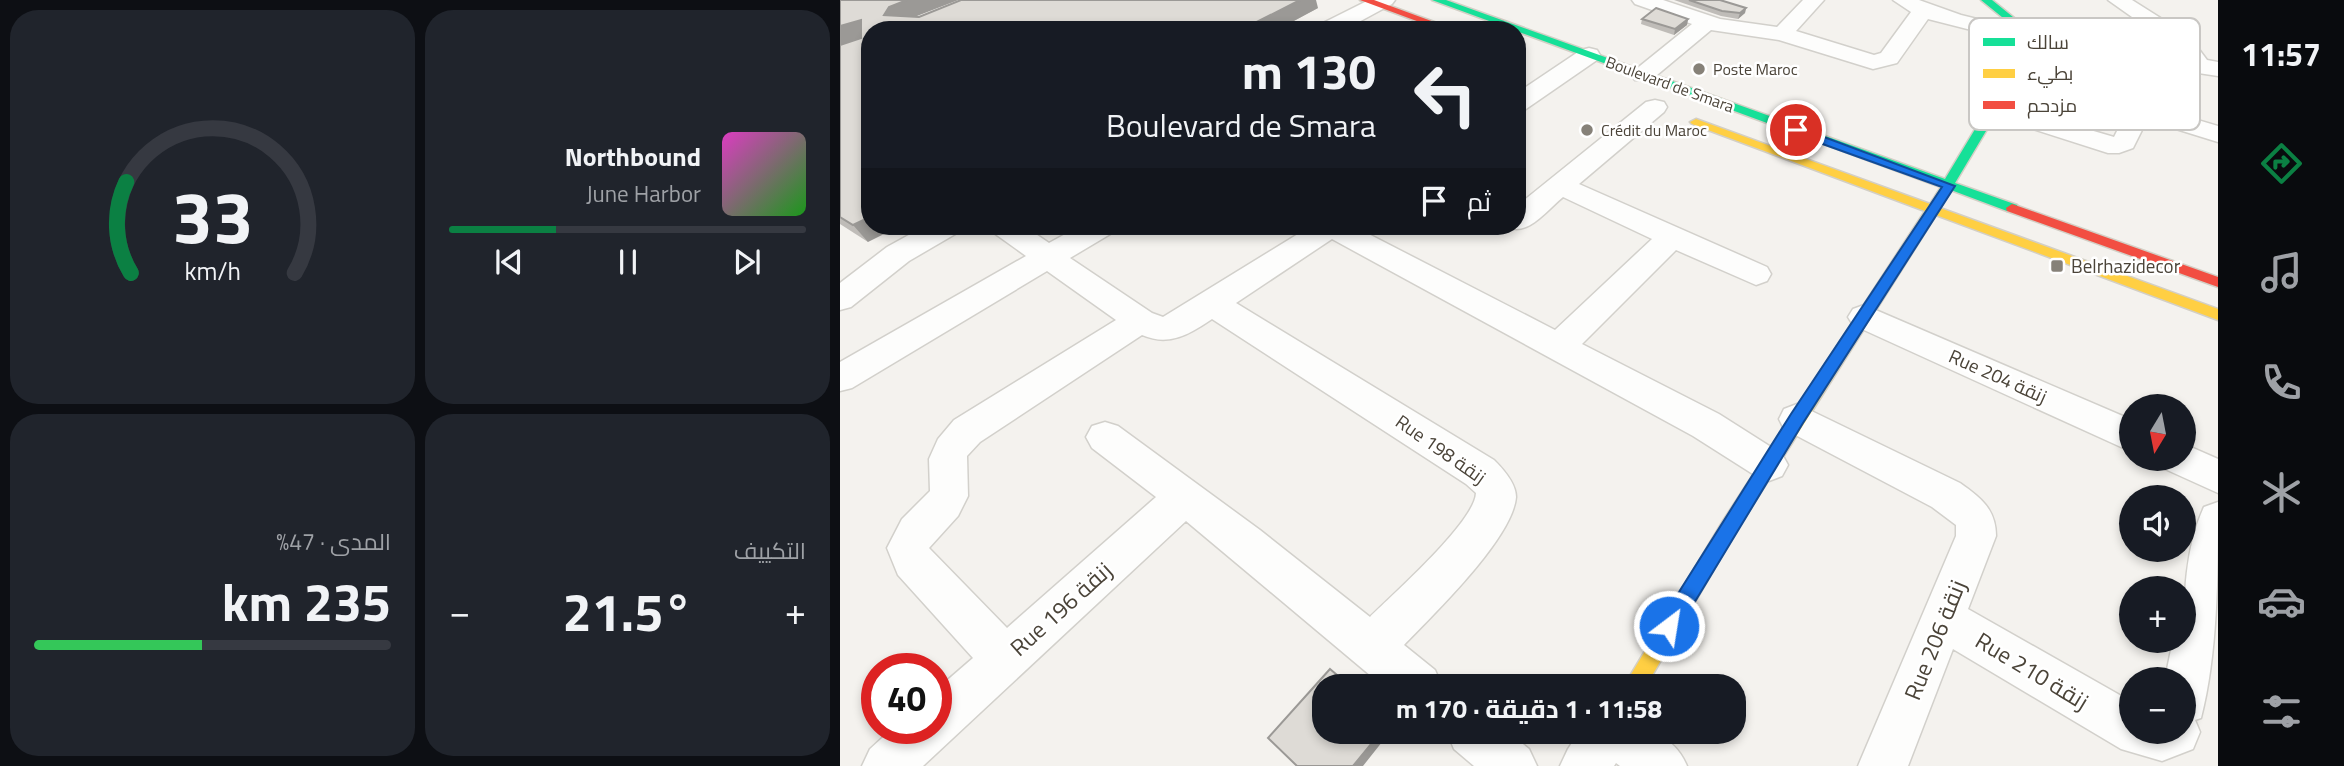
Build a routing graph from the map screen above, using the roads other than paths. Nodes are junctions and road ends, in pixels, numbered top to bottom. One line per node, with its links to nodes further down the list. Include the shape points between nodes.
1 (1437, 0): 12 (street, Boulevard de Smara)
2 (1642, 0): 14 (street)
3 (1811, 0): 16 (street)
4 (1986, 0): 8 (street)
5 (2118, 0): 9 (street)
6 (1376, 1): 10 (street); 11 (street)
7 (1913, 5): 13 (street); 16 (street, via 1889,58 1880,62)
8 (2009, 18)
9 (2146, 18)
10 (1342, 21)
11 (1428, 21)
12 (1495, 21)
13 (1969, 21)
14 (1708, 22): 16 (street); 20 (street)
15 (1526, 32): 17 (street, Boulevard de Smara)
16 (1782, 34)
17 (1589, 55): 19 (street); 20 (street, Boulevard de Smara)
18 (1541, 63): 19 (street, Boulevard de Smara)
19 (1564, 72): 21 (street, Boulevard de Smara); 22 (street)
20 (1643, 75): 30 (street, Boulevard de Smara)
21 (1587, 81)
22 (1526, 98)
23 (1659, 109): 29 (street); 31 (street, Boulevard de Smara)
24 (2200, 129): 28 (street)
25 (1982, 130): 30 (street)
26 (2063, 130): 27 (street, via 2115,146 2124,142)
27 (2130, 130)
28 (2218, 134)
29 (1561, 186): 32 (street); 38 (street)
30 (1949, 186): 31 (street); 41 (street, Boulevard de Smara)
31 (1932, 210): 44 (street, Boulevard de Smara); 45 (street)
32 (1526, 215)
33 (931, 235): 42 (street)
34 (1018, 235): 39 (street)
35 (1086, 235): 39 (street)
36 (1317, 235): 43 (street)
37 (1348, 235): 47 (street)
38 (1674, 235): 40 (street); 47 (street)
39 (1050, 256): 46 (street); 48 (street)
40 (1756, 274)
41 (2218, 282)
42 (841, 296)
43 (1213, 304): 46 (street, via 1172,329); 59 (street, Rue 198 زنقة, via 1450,452 1494,487 1496,501 1480,530)
44 (2218, 315)
45 (1864, 317): 49 (street); 50 (street, Rue 204 زنقة)
46 (1148, 325): 60 (street, via 986,417 958,440 946,462 948,496 912,537 908,548 913,561)
47 (1559, 346): 52 (street, via 1706,425)
48 (840, 377)
49 (1797, 419): 52 (street); 57 (street, Rue 206 زنقة, via 1947,495 1970,513 1976,536)
50 (2119, 431)
51 (1105, 437): 55 (street)
52 (1769, 465): 63 (street)
53 (2196, 467): 54 (street)
54 (2218, 477)
55 (1185, 496): 59 (street); 60 (street, Rue 196 زنقة)
56 (2218, 520): 58 (street)
57 (1944, 619): 65 (street, Rue 210 زنقة); 74 (street, Rue 206 زنقة)
58 (2208, 629): 61 (street)
59 (1373, 645): 62 (street)
60 (1005, 659): 64 (street, Rue 196 زنقة)
61 (2195, 667)
62 (1406, 674)
63 (1641, 674)
64 (952, 707)
65 (2119, 722)
66 (911, 744): 70 (street)
67 (1485, 744): 71 (street)
68 (1600, 744): 72 (street)
69 (1630, 744): 73 (street)
70 (887, 766)
71 (1512, 766)
72 (1585, 766)
73 (1662, 766)
74 (1883, 766)

